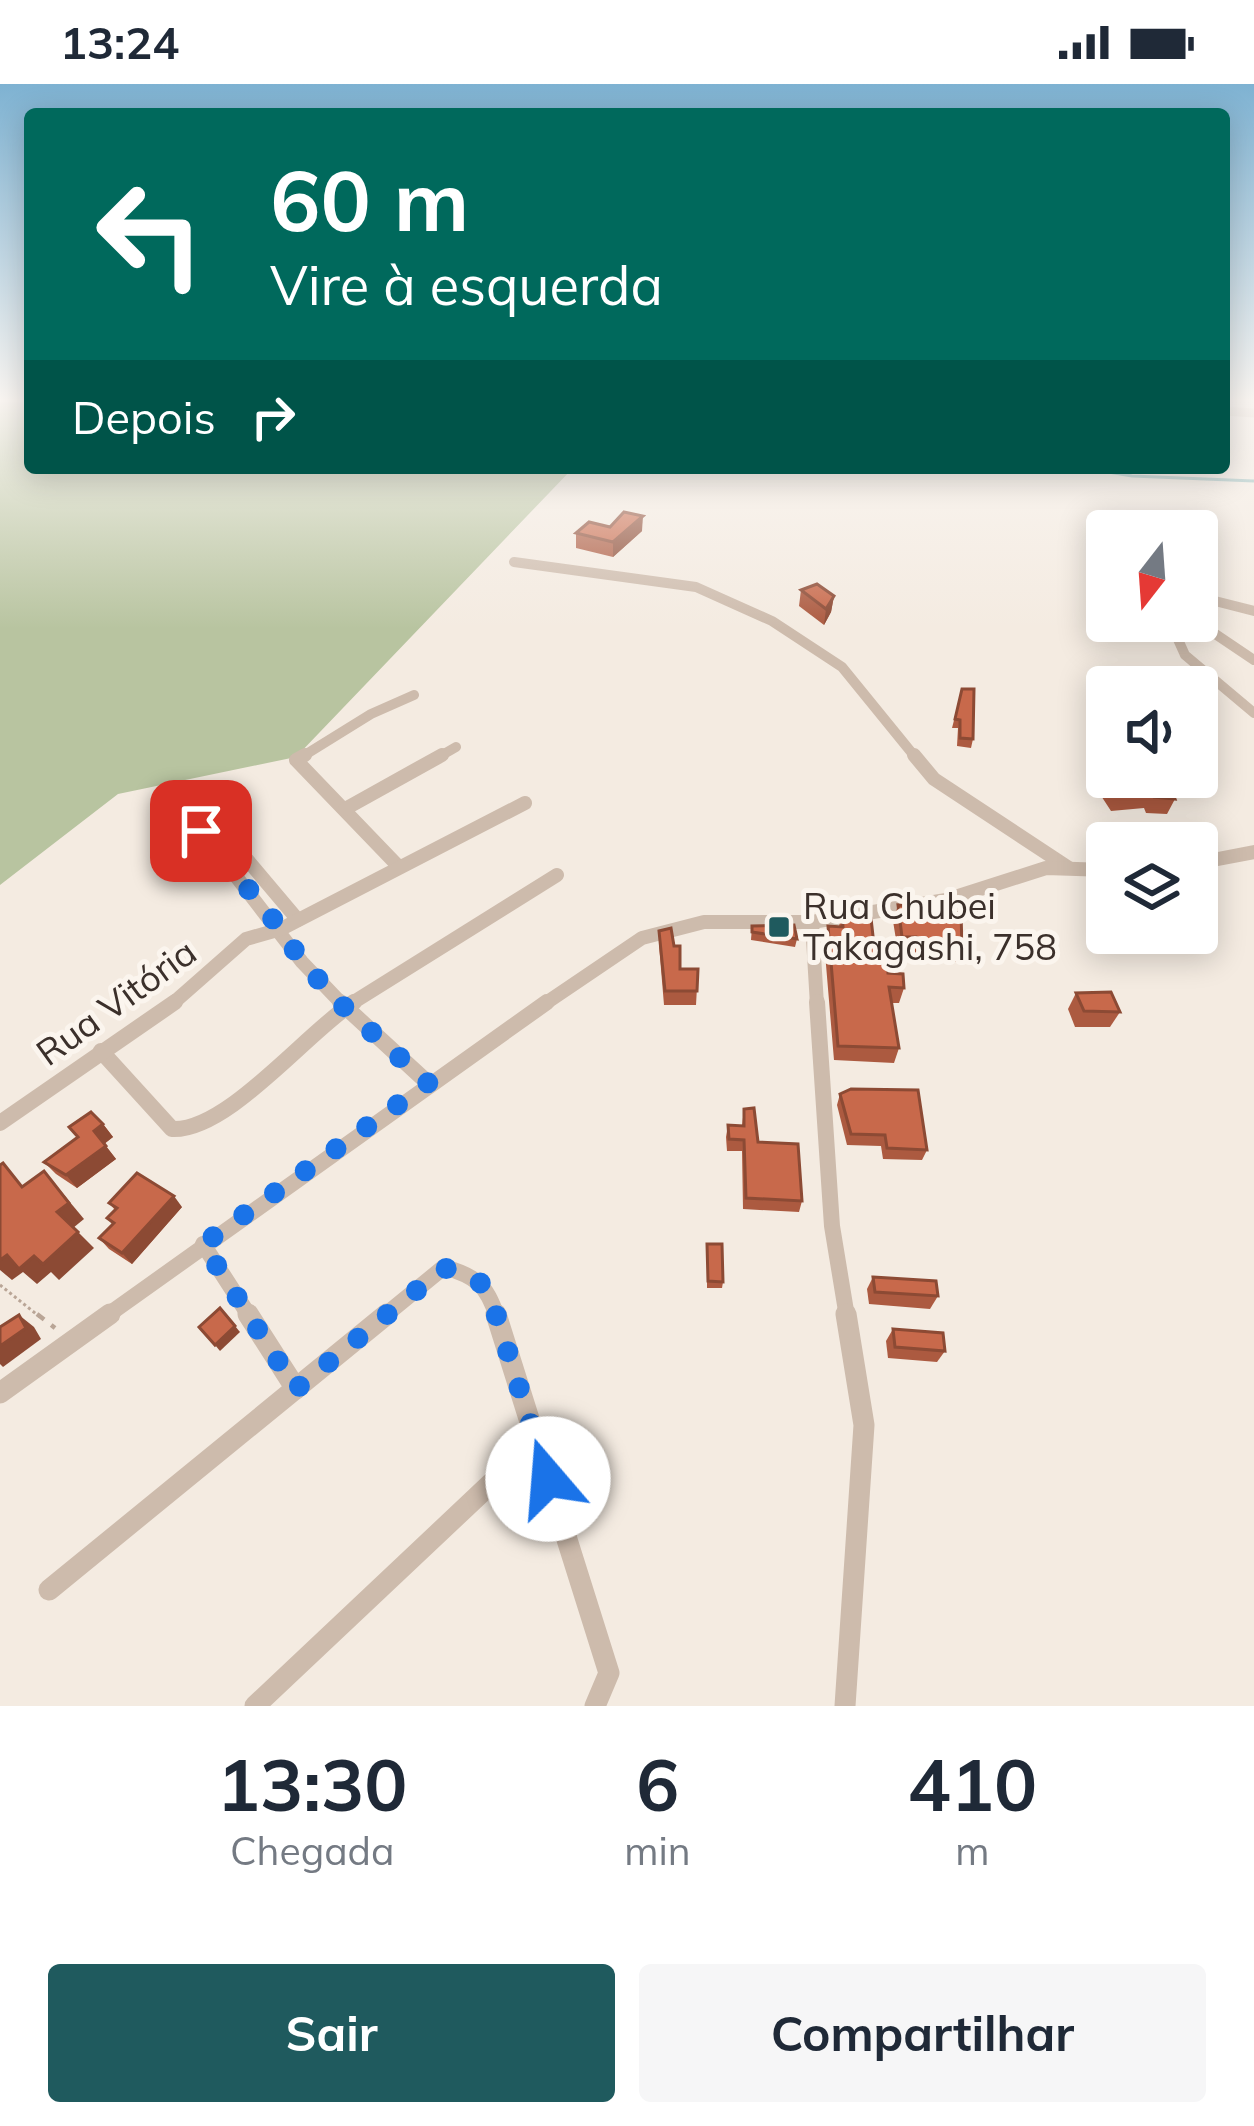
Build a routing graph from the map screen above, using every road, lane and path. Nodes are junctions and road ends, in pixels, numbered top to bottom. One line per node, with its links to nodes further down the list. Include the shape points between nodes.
1 (514, 562): 17 (street, via 696,587 772,621 851,676 934,779)
2 (1218, 603): 3 (street)
3 (1254, 611)
4 (1218, 636): 6 (street)
5 (1179, 642): 8 (street)
6 (1254, 660)
7 (414, 695): 11 (street, via 298,756)
8 (1254, 713)
9 (456, 747): 11 (street)
10 (525, 803): 16 (street, Rua Vitória)
11 (345, 808): 16 (street)
12 (217, 824): 20 (street)
13 (201, 831): 22 (street)
14 (1254, 852): 15 (street)
15 (1218, 859)
16 (399, 867): 20 (street, Rua Vitória)
17 (1069, 868): 18 (street); 21 (street, via 946,900)
18 (1086, 869)
19 (557, 875): 23 (street)
20 (298, 920): 22 (street, Rua Vitória)
21 (812, 922): 25 (street, via 704,922 642,938); 36 (street, via 832,1226 864,1424)
22 (281, 929): 23 (street); 24 (street, Rua Vitória, via 246,939 174,1005)
23 (345, 1008): 24 (street, via 283,1065 184,1133 172,1130); 25 (street)
24 (101, 1052): 26 (street, Rua Vitória)
25 (428, 1083): 27 (street)
26 (0, 1124)
27 (203, 1244): 29 (street); 30 (street)
28 (0, 1285): 29 (path)
29 (71, 1340): 31 (street)
30 (296, 1389): 32 (street, via 444,1268 488,1289); 33 (street)
31 (0, 1393)
32 (536, 1441): 34 (street); 35 (street, via 609,1672)
33 (49, 1590)
34 (255, 1706)
35 (595, 1706)
36 (845, 1706)

